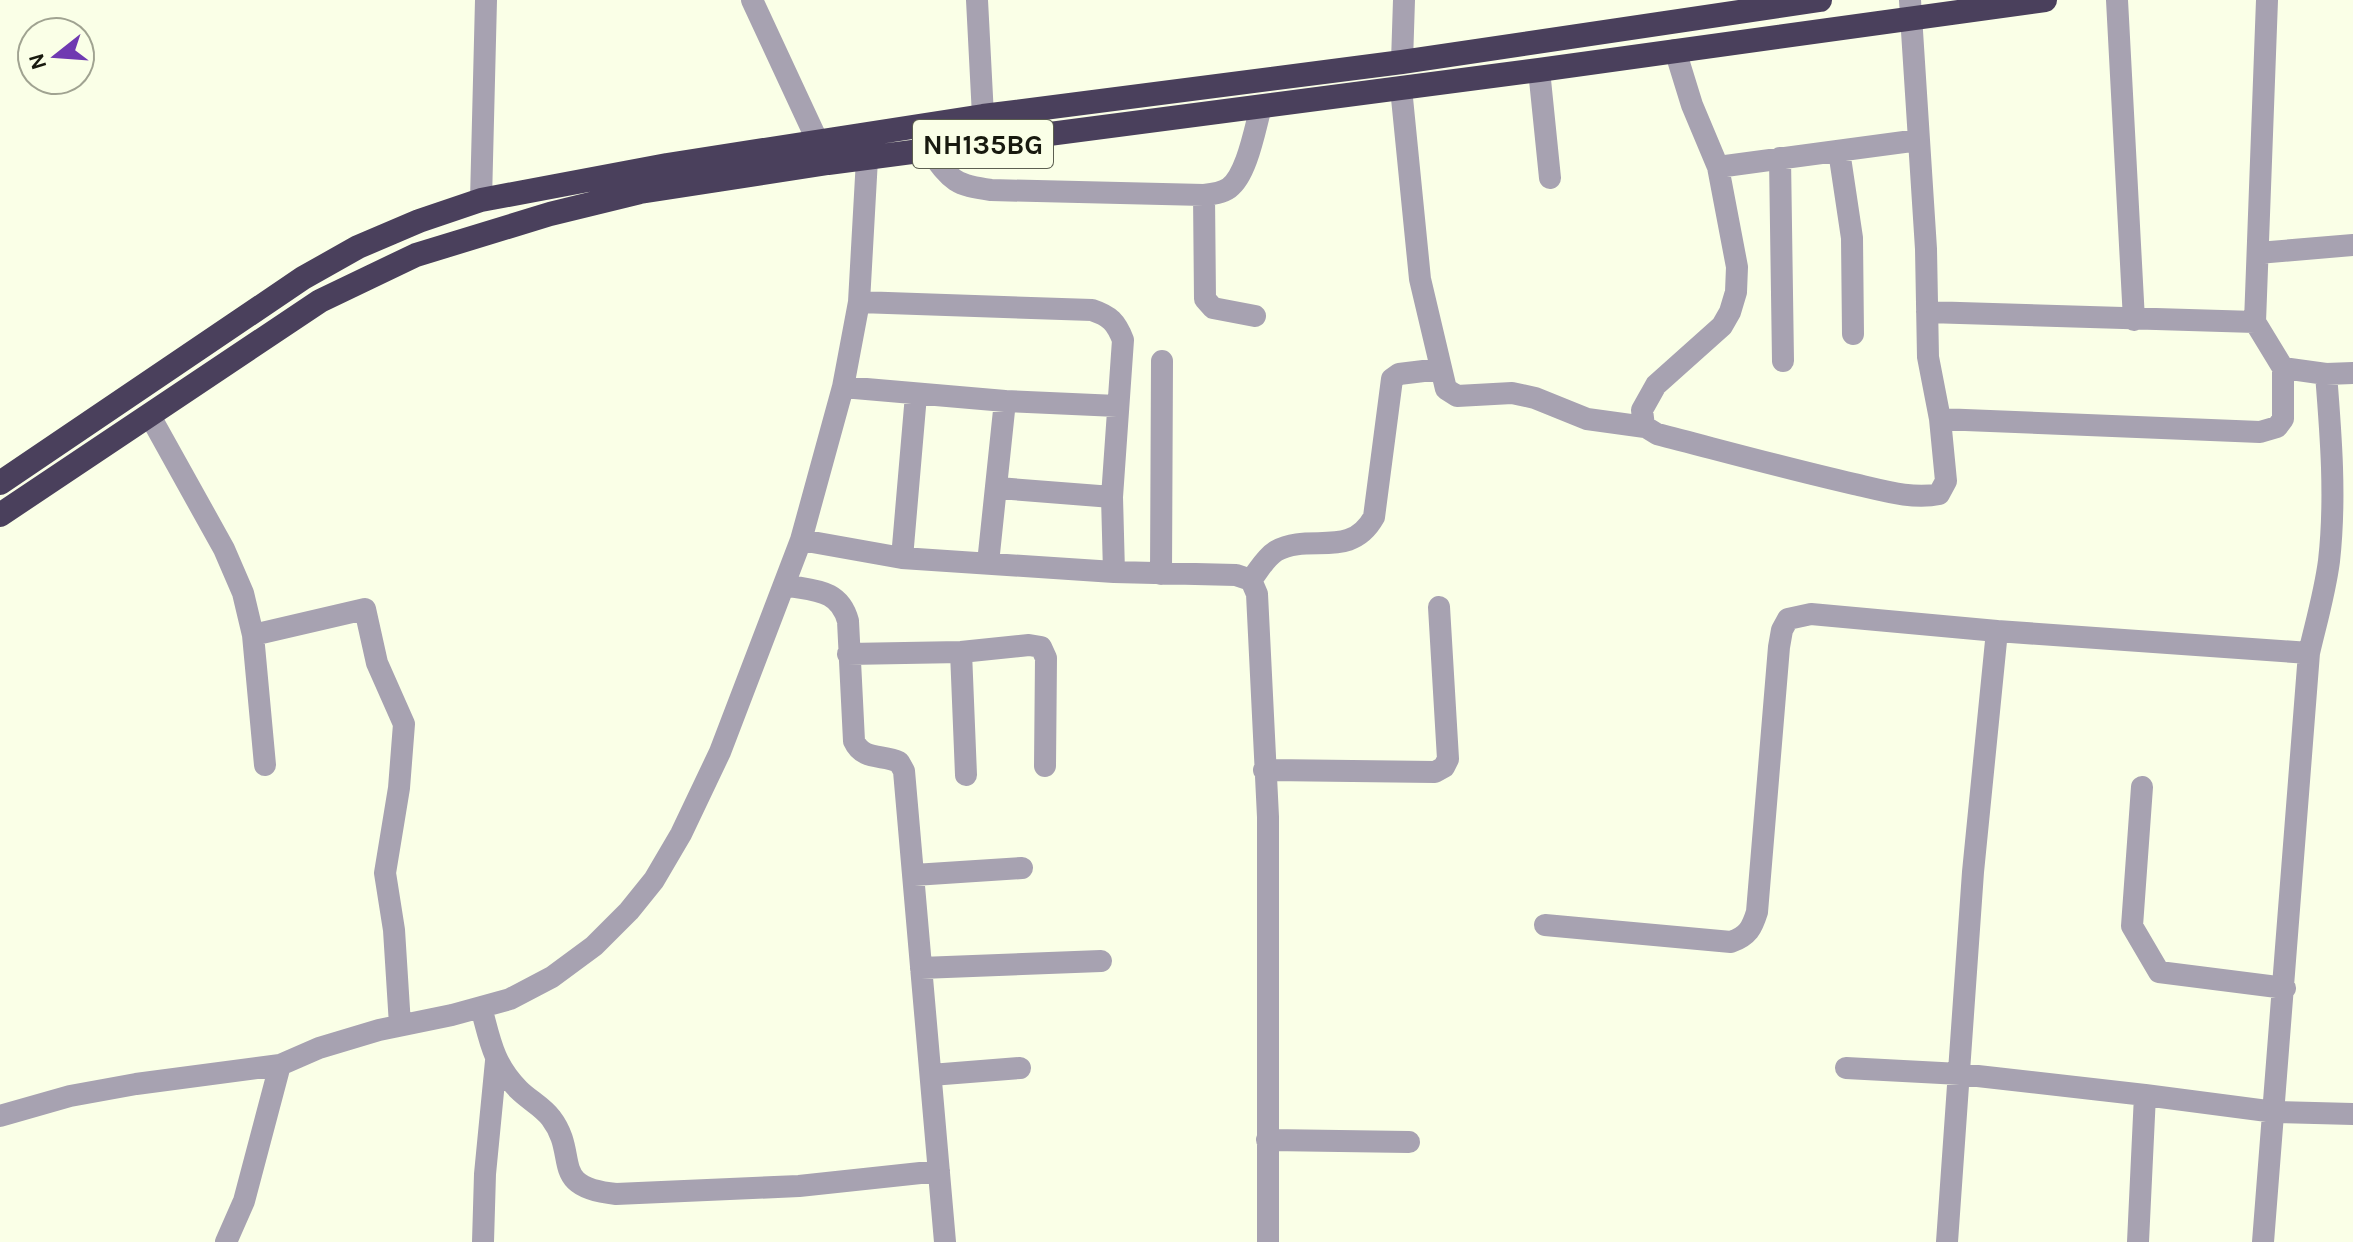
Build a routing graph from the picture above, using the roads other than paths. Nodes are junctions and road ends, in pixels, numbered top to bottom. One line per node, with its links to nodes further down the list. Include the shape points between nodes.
1 (486, 0): 25 (street)
2 (752, 0): 19 (street)
3 (977, 0): 15 (street)
4 (1404, 0): 11 (street)
5 (1820, 0): 11 (highway, NH135BG)
6 (2045, 0): 9 (highway, NH135BG)
7 (2117, 0): 31 (street)
8 (2267, 0): 27 (street)
9 (1910, 9): 10 (highway, NH135BG); 16 (street)
10 (1675, 50): 12 (highway, NH135BG); 22 (street)
11 (1402, 62): 15 (highway, NH135BG)
12 (1539, 70): 13 (highway, NH135BG); 23 (street)
13 (1401, 88): 14 (highway, NH135BG); 37 (street, via 1420,279)
14 (1261, 107): 17 (highway, NH135BG); 24 (street, via 1235,182)
15 (983, 116): 19 (highway, NH135BG)
16 (1919, 140): 18 (street); 29 (street)
17 (930, 151): 21 (highway, NH135BG); 24 (street, via 948,176 964,186)
18 (1839, 151): 20 (street); 33 (street, via 1852,238)
19 (823, 153): 21 (highway, NH135BG); 25 (highway, NH135BG, via 667,165); 44 (highway, NH135BG, via 550,214 416,255 320,301)
20 (1780, 158): 22 (street); 35 (street)
21 (867, 159): 28 (street)
22 (1718, 167): 46 (street, via 1737,267 1736,292 1722,326 1656,385 1642,410)
23 (1550, 178)
24 (1204, 195): 30 (street, via 1205,299 1213,308)
25 (481, 200): 47 (highway, NH135BG, via 358,247 303,278)
26 (2353, 245): 27 (street)
27 (2258, 253): 32 (street)
28 (859, 302): 40 (street); 43 (street, via 1092,310 1108,315 1123,340)
29 (1927, 312): 31 (street); 45 (street, via 1928,357)
30 (1255, 316)
31 (2134, 320): 32 (street)
32 (2255, 322): 36 (street)
33 (1853, 334)
34 (1162, 361): 55 (street)
35 (1783, 361)
36 (2283, 368): 39 (street); 45 (street, via 2283,419 2277,427 2260,432)
37 (1440, 369): 46 (street, via 1446,389 1457,396 1512,393 1587,419); 56 (street, via 1399,374 1389,384 1374,517 1367,529 1342,542 1279,550)
38 (2353, 373): 39 (street)
39 (2326, 374): 62 (street, via 2331,526)
40 (843, 387): 41 (street); 51 (street)
41 (916, 395): 42 (street); 52 (street)
42 (1005, 401): 43 (street); 48 (street)
43 (1117, 406): 49 (street)
44 (150, 416): 50 (highway, NH135BG); 60 (street, via 224,549)
45 (1940, 419): 46 (street, via 1946,481 1939,494 1929,496 1791,470)
46 (1645, 427)
47 (0, 483)
48 (998, 488): 49 (street); 53 (street)
49 (1112, 497): 54 (street)
50 (0, 515)
51 (801, 540): 52 (street); 57 (street)
52 (902, 558): 53 (street)
53 (988, 563): 54 (street)
54 (1114, 572): 55 (street)
55 (1161, 574): 56 (street)
56 (1251, 580): 66 (street, via 1257,594)
57 (784, 585): 63 (street, via 841,604 848,621); 75 (street, via 720,752 654,880 594,946 563,970 510,999)
58 (1439, 607): 66 (street, via 1448,759 1444,767 1435,772)
59 (1997, 631): 62 (street); 71 (street, via 1811,614 1788,619 1779,647 1752,928 1731,942); 81 (street)
60 (253, 635): 64 (street); 76 (street, via 365,609 377,663 404,724 385,873)
61 (961, 652): 63 (street); 65 (street, via 1041,647 1046,658); 67 (street)
62 (2309, 653): 74 (street)
63 (848, 654): 70 (street, via 858,750 891,758 904,771)
64 (265, 765)
65 (1045, 766)
66 (1264, 770): 87 (street)
67 (966, 775)
68 (2142, 787): 74 (street, via 2132,926 2159,972)
69 (1022, 868): 70 (street)
70 (914, 875): 73 (street)
71 (1545, 925)
72 (1101, 961): 73 (street)
73 (921, 968): 82 (street)
74 (2285, 988): 84 (street)
75 (481, 1007): 76 (street); 77 (street)
76 (400, 1025): 78 (street)
77 (496, 1061): 89 (street, via 520,1092 552,1119 577,1183 592,1191 799,1186); 91 (street)
78 (280, 1065): 86 (street, via 70,1096); 90 (street, via 244,1201)
79 (1020, 1068): 82 (street)
80 (1846, 1068): 81 (street)
81 (1960, 1074): 83 (street); 94 (street)
82 (931, 1075): 89 (street)
83 (2145, 1095): 84 (street); 95 (street)
84 (2275, 1112): 85 (street); 96 (street)
85 (2353, 1114)
86 (0, 1116)
87 (1267, 1140): 88 (street); 93 (street)
88 (1409, 1142)
89 (939, 1171): 92 (street)
90 (226, 1242)
91 (483, 1242)
92 (945, 1242)
93 (1268, 1242)
94 (1947, 1242)
95 (2138, 1242)
96 (2263, 1242)

